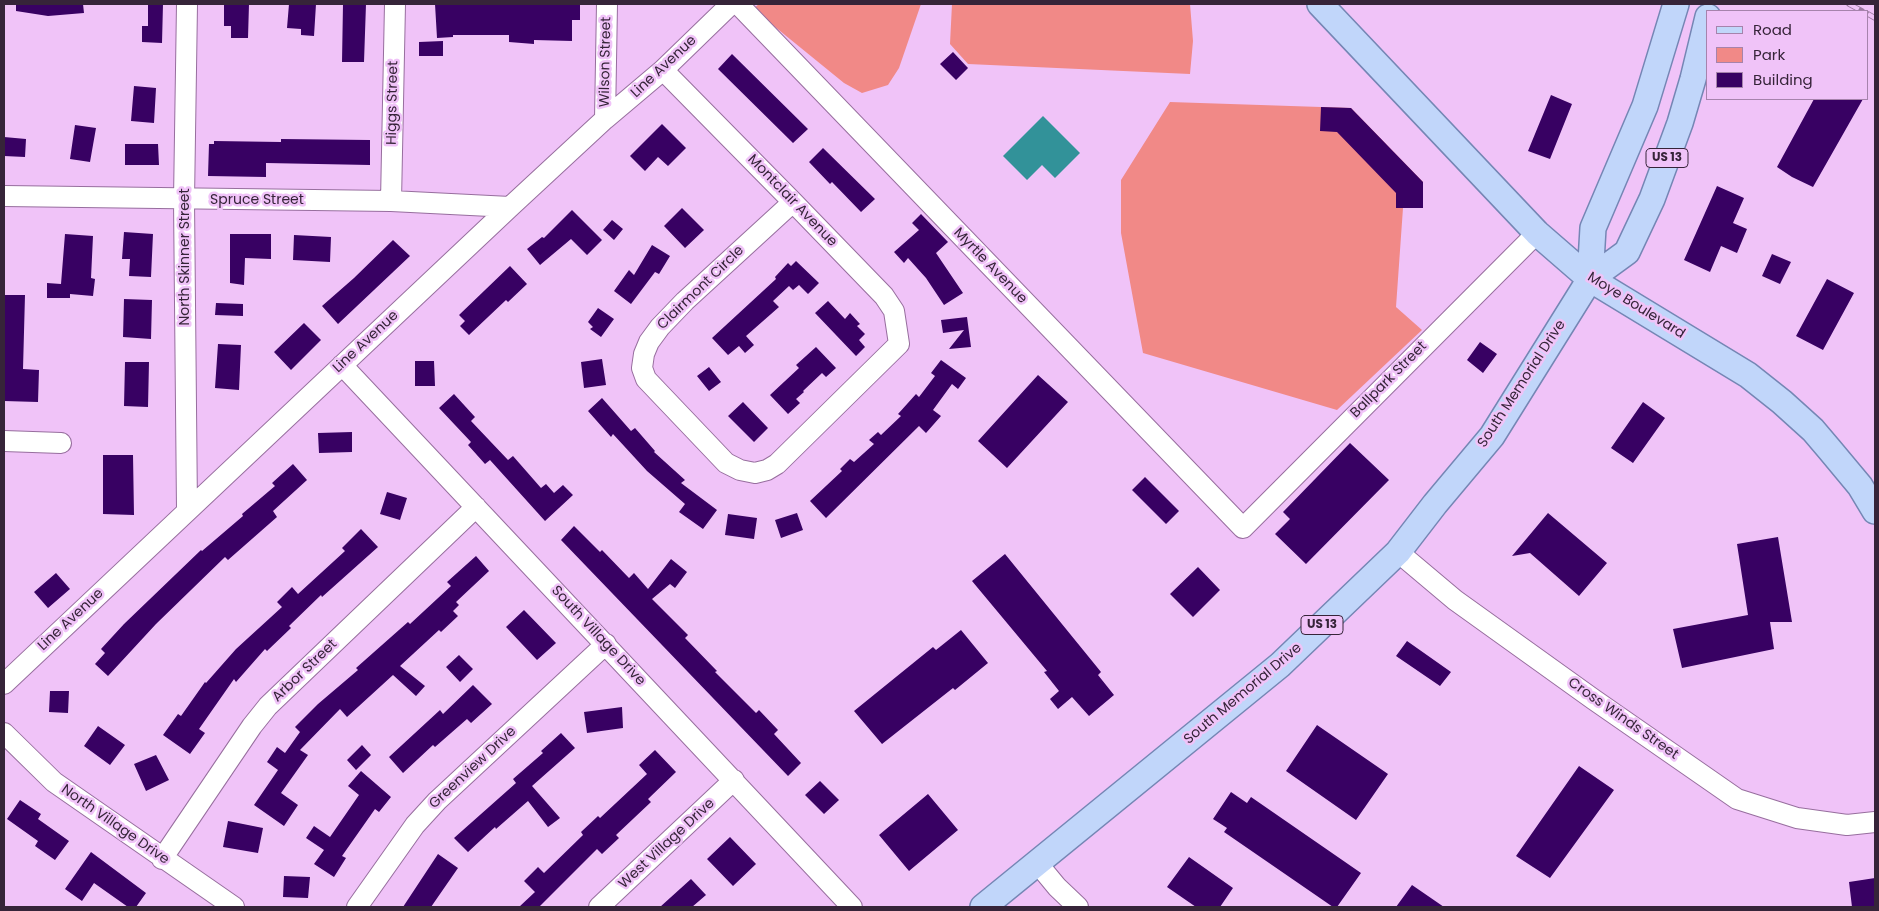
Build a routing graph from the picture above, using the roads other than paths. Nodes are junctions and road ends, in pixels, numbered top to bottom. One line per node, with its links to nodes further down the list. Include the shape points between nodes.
1 (187, 4): 12 (street, North Skinner Street)
2 (395, 4): 13 (street, Higgs Street)
3 (607, 4): 10 (street, Wilson Street)
4 (731, 4): 9 (street, Line Avenue)
5 (738, 4): 25 (street, Myrtle Avenue)
6 (1320, 4): 16 (main road, Moye Boulevard)
7 (1676, 4): 17 (main road, South Memorial Drive / US 13, via 1645,106 1593,228)
8 (1706, 24): 17 (main road, South Memorial Drive / US 13, via 1680,123 1628,252)
9 (663, 70): 10 (street, Line Avenue); 14 (street, Montclair Avenue)
10 (605, 119): 15 (street, Line Avenue)
11 (4, 196): 12 (street, Spruce Street)
12 (184, 200): 13 (street, Spruce Street); 23 (street, North Skinner Street)
13 (391, 201): 15 (street, Spruce Street)
14 (793, 202): 18 (street, Montclair Avenue, via 884,296 894,311); 18 (street, Clairmont Circle, via 660,327 648,342 644,354 642,368 646,379 726,463 755,473 777,464)
15 (510, 207): 19 (street, Line Avenue)
16 (1537, 233): 17 (main road, Moye Boulevard); 25 (street, Ballpark Street)
17 (1590, 279): 24 (main road, Moye Boulevard, via 1748,375 1782,402 1813,430 1860,486); 26 (main road, South Memorial Drive / US 13, via 1492,436)
18 (899, 344)
19 (342, 365): 22 (street, South Village Drive); 23 (street, Line Avenue)
20 (4, 441): 21 (street)
21 (61, 444)
22 (476, 507): 27 (street, South Village Drive); 32 (street, Arbor Street, via 268,706)
23 (187, 510): 28 (street, Line Avenue)
24 (1875, 511)
25 (1243, 528)
26 (1398, 552): 31 (street, Cross Winds Street, via 1454,600 1737,799 1797,818 1846,825); 33 (main road, South Memorial Drive / US 13, via 1280,665)
27 (606, 644): 30 (street, South Village Drive); 35 (street, Greenview Drive, via 437,801 415,825)
28 (4, 684)
29 (4, 733): 32 (street, North Village Drive, via 54,782)
30 (734, 780): 36 (street, West Village Drive); 37 (street, South Village Drive)
31 (1875, 822)
32 (162, 859): 34 (street, North Village Drive)
33 (1038, 864): 38 (main road, South Memorial Drive / US 13); 39 (street)
34 (234, 907)
35 (358, 907)
36 (599, 907)
37 (852, 907)
38 (983, 907)
39 (1078, 907)

